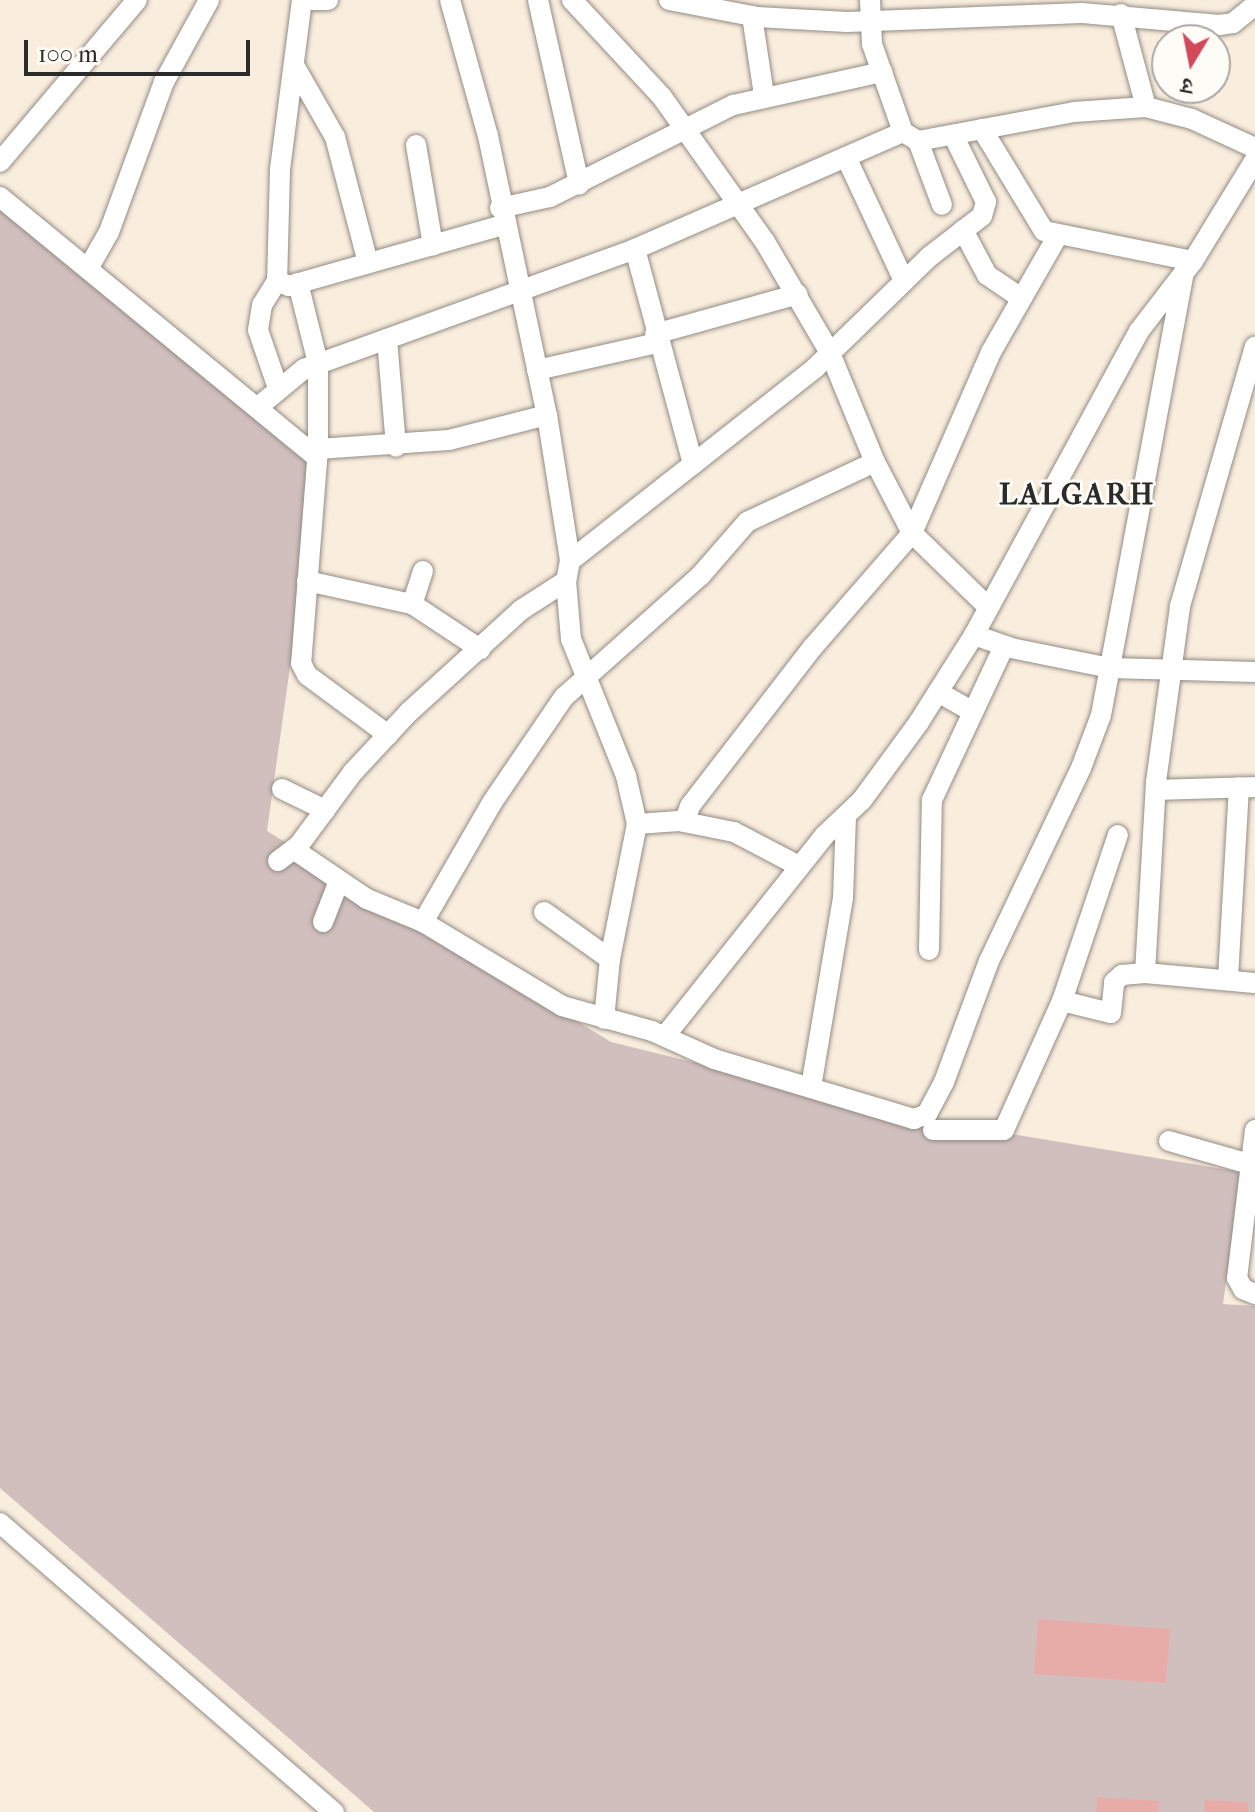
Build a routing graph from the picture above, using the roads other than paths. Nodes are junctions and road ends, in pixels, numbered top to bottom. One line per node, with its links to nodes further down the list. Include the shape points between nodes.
1 (137, 0): 28 (street)
2 (209, 0): 39 (street, via 164,82 109,232)
3 (302, 0): 16 (street)
4 (311, 0): 5 (street)
5 (328, 0)
6 (450, 0): 33 (street, via 488,136)
7 (538, 0): 29 (street)
8 (572, 0): 21 (street)
9 (669, 0): 11 (street)
10 (870, 0): 15 (street)
11 (710, 4): 14 (street)
12 (1255, 5): 13 (street, via 1233,23 1219,25)
13 (1121, 14): 15 (street); 19 (street)
14 (752, 16): 15 (street); 18 (street)
15 (869, 21): 17 (street)
16 (295, 67): 38 (street, via 335,137); 41 (street, via 280,170)
17 (882, 72): 18 (street); 23 (street)
18 (764, 95): 21 (street)
19 (1146, 107): 20 (street, via 1074,112); 25 (street, via 1192,119)
20 (982, 129): 22 (street); 35 (street, via 1038,225)
21 (685, 130): 29 (street); 31 (street)
22 (953, 135): 23 (street); 34 (street, via 986,202 982,216)
23 (910, 137): 26 (street); 32 (street)
24 (416, 145): 36 (street)
25 (1255, 148)
26 (846, 157): 31 (street); 42 (street)
27 (1255, 160): 40 (street)
28 (0, 162)
29 (579, 184): 33 (street)
30 (0, 197): 39 (street)
31 (736, 203): 37 (street); 45 (street)
32 (942, 205)
33 (502, 216): 36 (street); 44 (street)
34 (963, 230): 42 (street); 46 (street, via 987,275)
35 (1058, 235): 40 (street); 46 (street)
36 (433, 246): 38 (street)
37 (635, 249): 44 (street); 47 (street)
38 (368, 263): 43 (street)
39 (89, 267): 54 (street)
40 (1188, 268): 65 (street, via 1139,331); 70 (street, via 1148,443)
41 (277, 281): 43 (street); 53 (street, via 262,305 258,330)
42 (904, 281): 50 (street)
43 (298, 283): 51 (street)
44 (518, 294): 48 (street); 52 (street)
45 (798, 294): 47 (street); 50 (street)
46 (1020, 297): 60 (street)
47 (656, 338): 52 (street); 59 (street)
48 (387, 339): 51 (street); 56 (street)
49 (1255, 347): 69 (street, via 1180,606)
50 (830, 353): 58 (street); 59 (street)
51 (318, 363): 53 (street); 57 (street)
52 (537, 370): 55 (street)
53 (278, 388): 54 (street)
54 (258, 407): 57 (street)
55 (547, 415): 56 (street, via 449,440); 62 (street)
56 (396, 447): 57 (street)
57 (317, 453): 63 (street)
58 (875, 462): 60 (street); 72 (street, via 747,522 701,575)
59 (693, 464): 62 (street)
60 (912, 533): 65 (street); 81 (street, via 813,647 690,806)
61 (423, 571): 64 (street)
62 (568, 571): 68 (street); 72 (street, via 571,639)
63 (307, 581): 64 (street); 75 (street, via 303,670)
64 (412, 604): 68 (street)
65 (988, 607): 66 (street)
66 (974, 635): 67 (street); 73 (street)
67 (1004, 646): 70 (street); 74 (street)
68 (480, 649): 75 (street)
69 (1175, 667): 70 (street); 71 (street); 78 (street)
70 (1110, 668): 99 (street, via 1081,768 1015,902 927,1114 903,1119)
71 (1255, 672)
72 (584, 680): 82 (street, via 626,776); 90 (street, via 564,697 493,801)
73 (938, 692): 74 (street); 80 (street)
74 (973, 712): 91 (street, via 932,800)
75 (388, 735): 79 (street)
76 (1247, 787): 78 (street); 94 (street)
77 (282, 789): 79 (street)
78 (1156, 790): 93 (street)
79 (325, 810): 84 (street)
80 (846, 818): 86 (street); 99 (street, via 843,898)
81 (684, 822): 82 (street); 86 (street, via 734,832)
82 (637, 824): 92 (street)
83 (1118, 835): 96 (street)
84 (299, 845): 85 (street); 87 (street, via 299,853)
85 (278, 861)
86 (799, 866): 98 (street)
87 (339, 881): 89 (street); 90 (street, via 378,906)
88 (544, 912): 92 (street)
89 (323, 922)
90 (423, 922): 97 (street, via 562,1006)
91 (929, 950)
92 (610, 959): 97 (street)
93 (1145, 973): 94 (street); 96 (street, via 1122,975 1114,982 1111,1013)
94 (1228, 978): 95 (street)
95 (1255, 983)
96 (1062, 1001): 100 (street, via 1004,1130)
97 (604, 1019): 98 (street)
98 (665, 1036): 99 (street, via 714,1059)
99 (811, 1087)
100 (933, 1130)
101 (1255, 1130): 103 (street)
102 (1169, 1141): 103 (street)
103 (1250, 1164): 104 (street, via 1237,1278 1243,1289)
104 (1255, 1294)
105 (0, 1523): 106 (street)
106 (334, 1812)

